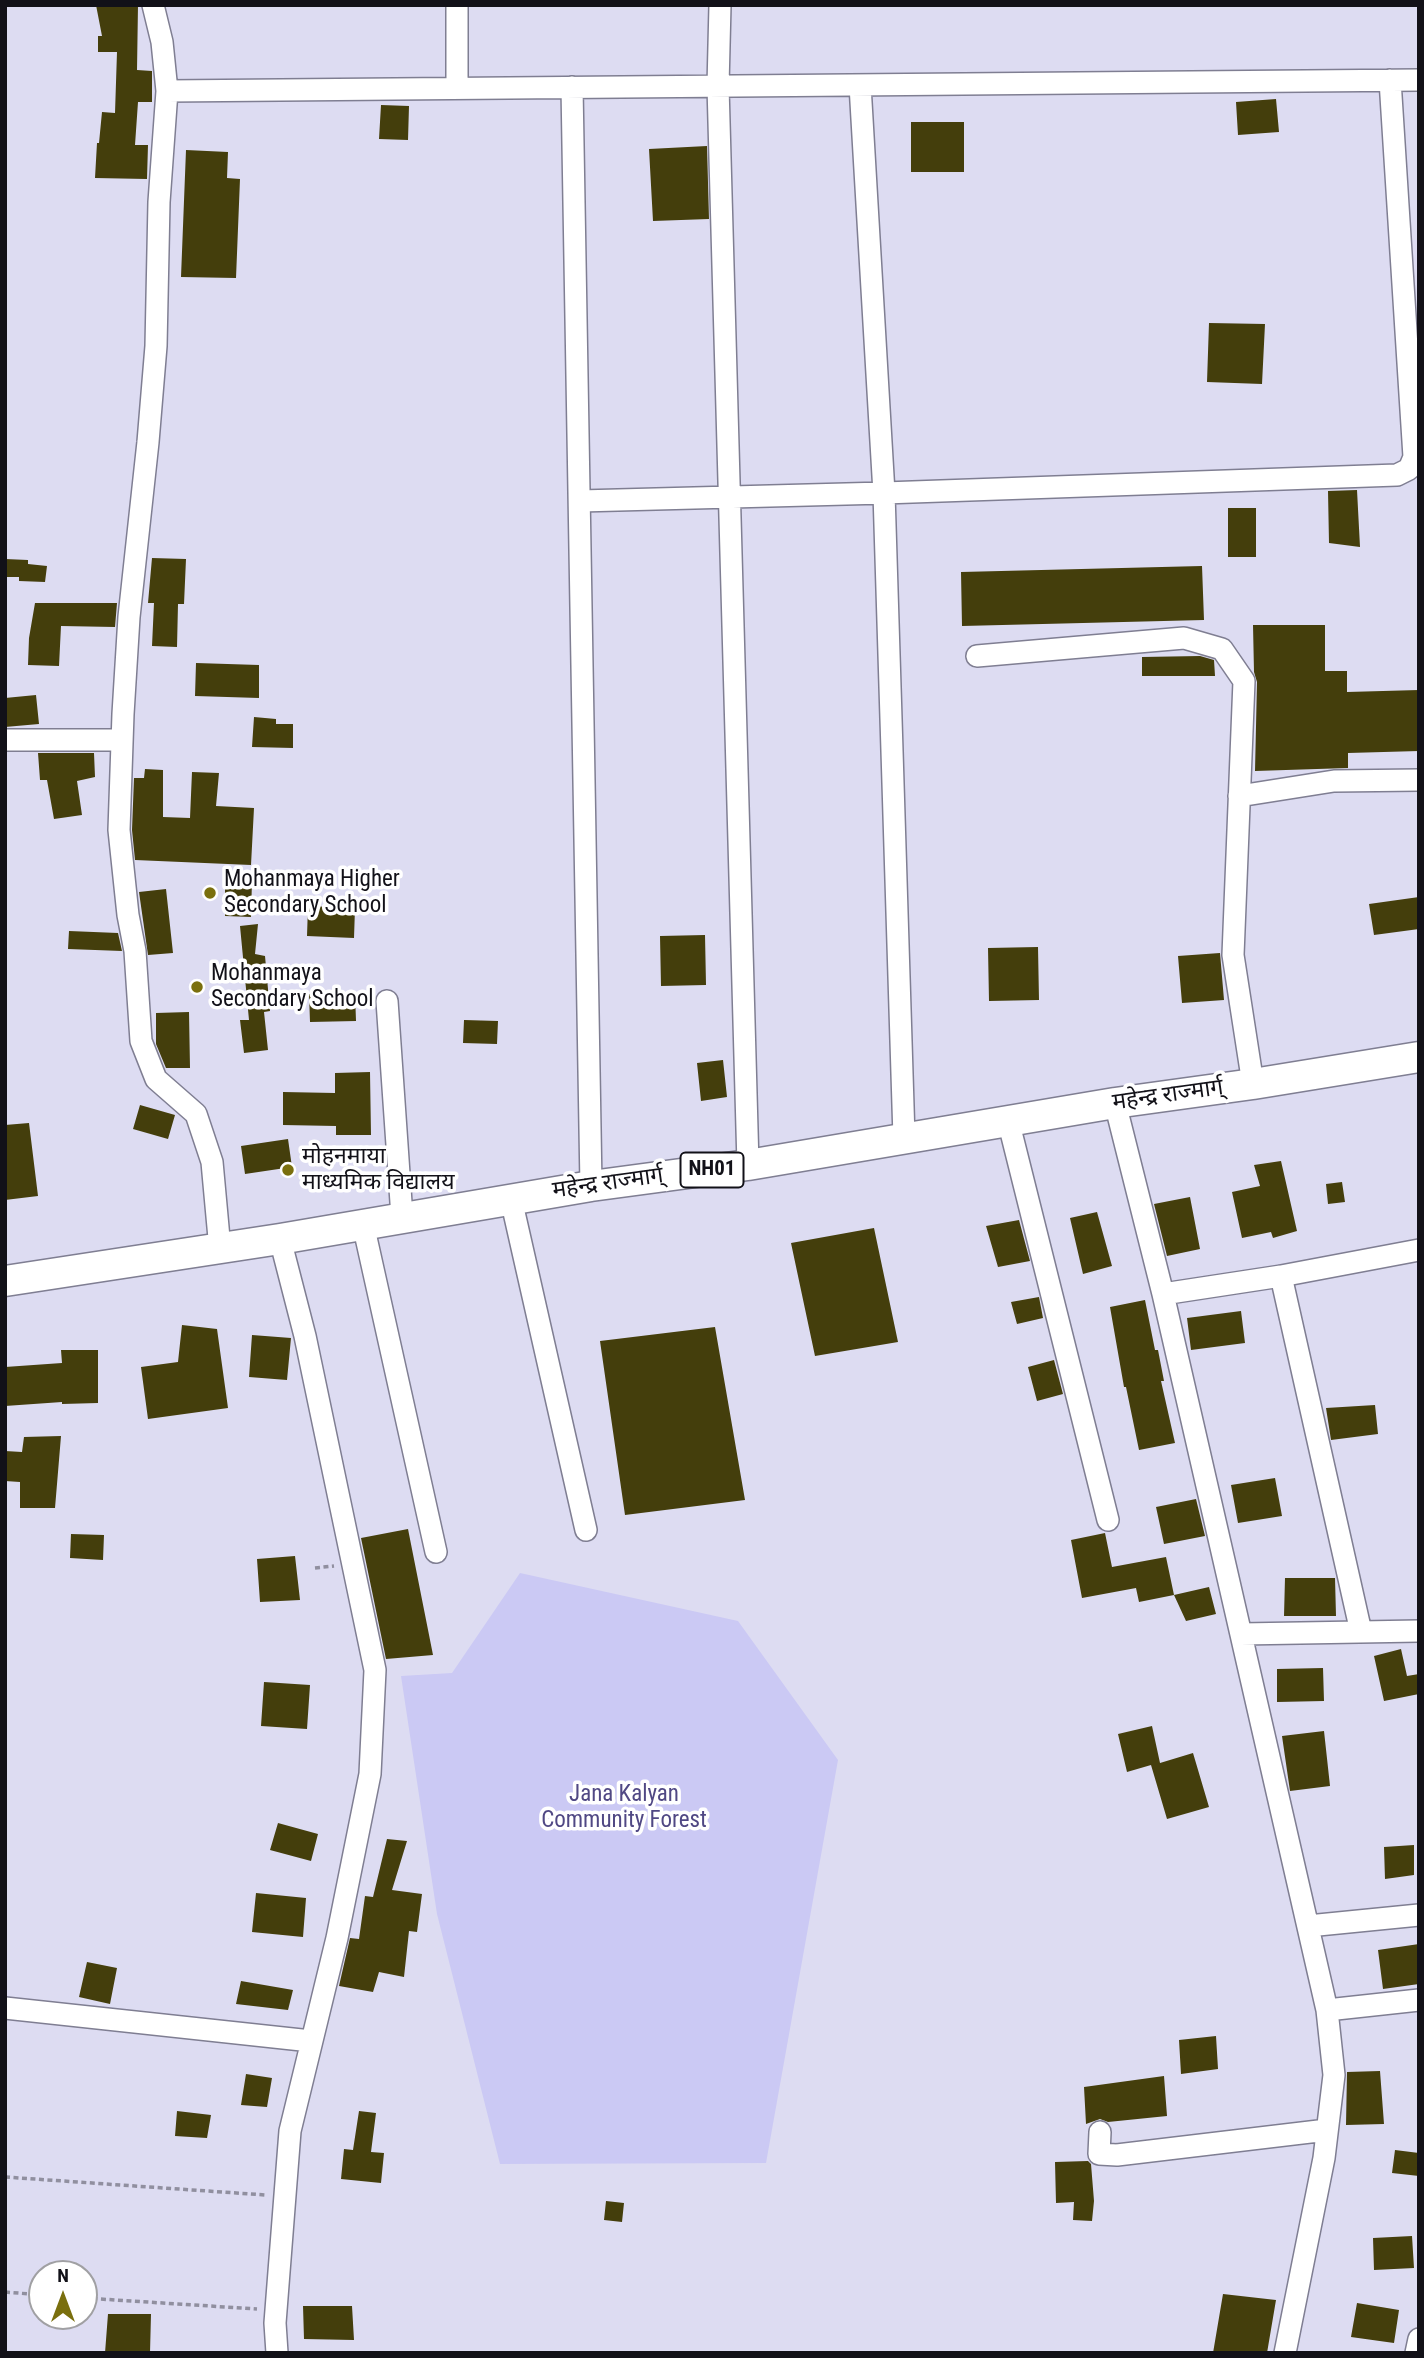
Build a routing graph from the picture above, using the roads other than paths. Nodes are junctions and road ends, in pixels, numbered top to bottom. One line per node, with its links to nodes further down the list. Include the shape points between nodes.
1 (153, 5): 10 (street)
2 (457, 5): 9 (street)
3 (720, 5): 7 (street)
4 (1419, 79): 5 (street)
5 (1390, 80): 6 (street); 11 (street, via 1414,457 1409,469 1397,475)
6 (860, 85): 7 (street); 11 (street)
7 (718, 86): 8 (street); 12 (street)
8 (572, 87): 9 (street); 13 (street)
9 (457, 88): 10 (street)
10 (167, 91): 16 (street, via 156,346 129,617)
11 (884, 493): 12 (street); 24 (street)
12 (730, 497): 13 (street); 25 (street)
13 (580, 501): 26 (street)
14 (978, 656): 18 (street, via 1184,638 1222,649 1244,681)
15 (5, 740): 16 (street)
16 (122, 740): 31 (street, via 119,830 141,1041 156,1079 196,1114 212,1162)
17 (1419, 780): 18 (street, via 1334,781)
18 (1239, 796): 21 (street, via 1233,955)
19 (387, 1001): 28 (street)
20 (1419, 1057): 21 (highway, महेन्द्र राज्मार्ग् / NH01)
21 (1253, 1084): 22 (highway, महेन्द्र राज्मार्ग् / NH01)
22 (1115, 1103): 23 (highway, महेन्द्र राज्मार्ग् / NH01); 35 (street)
23 (1008, 1120): 24 (highway, महेन्द्र राज्मार्ग् / NH01); 36 (street)
24 (904, 1138): 25 (highway, महेन्द्र राज्मार्ग् / NH01)
25 (748, 1165): 26 (highway, महेन्द्र राज्मार्ग् / NH01)
26 (591, 1186): 27 (highway, महेन्द्र राज्मार्ग् / NH01)
27 (510, 1199): 28 (highway, महेन्द्र राज्मार्ग् / NH01); 37 (street)
28 (402, 1217): 29 (highway, महेन्द्र राज्मार्ग् / NH01)
29 (363, 1224): 30 (highway, महेन्द्र राज्मार्ग् / NH01); 38 (street)
30 (281, 1239): 31 (highway, महेन्द्र राज्मार्ग् / NH01); 47 (street, via 375,1670 370,1774)
31 (220, 1249): 34 (highway, महेन्द्र राज्मार्ग् / NH01)
32 (1419, 1250): 33 (street)
33 (1281, 1276): 35 (street); 40 (street)
34 (5, 1281)
35 (1163, 1294): 41 (street)
36 (1108, 1520)
37 (586, 1530)
38 (436, 1552)
39 (1419, 1631): 40 (street)
40 (1361, 1632): 41 (street)
41 (1241, 1634): 43 (street)
42 (1419, 1915): 43 (street)
43 (1308, 1926): 46 (street)
44 (1419, 2000): 46 (street)
45 (5, 2008): 47 (street)
46 (1327, 2010): 48 (street, via 1334,2075)
47 (311, 2041): 51 (street, via 289,2131 275,2310)
48 (1327, 2130): 49 (street, via 1117,2155 1099,2154); 52 (street)
49 (1100, 2132)
50 (1419, 2339): 53 (street)
51 (277, 2353)
52 (1285, 2353)
53 (1416, 2353)

